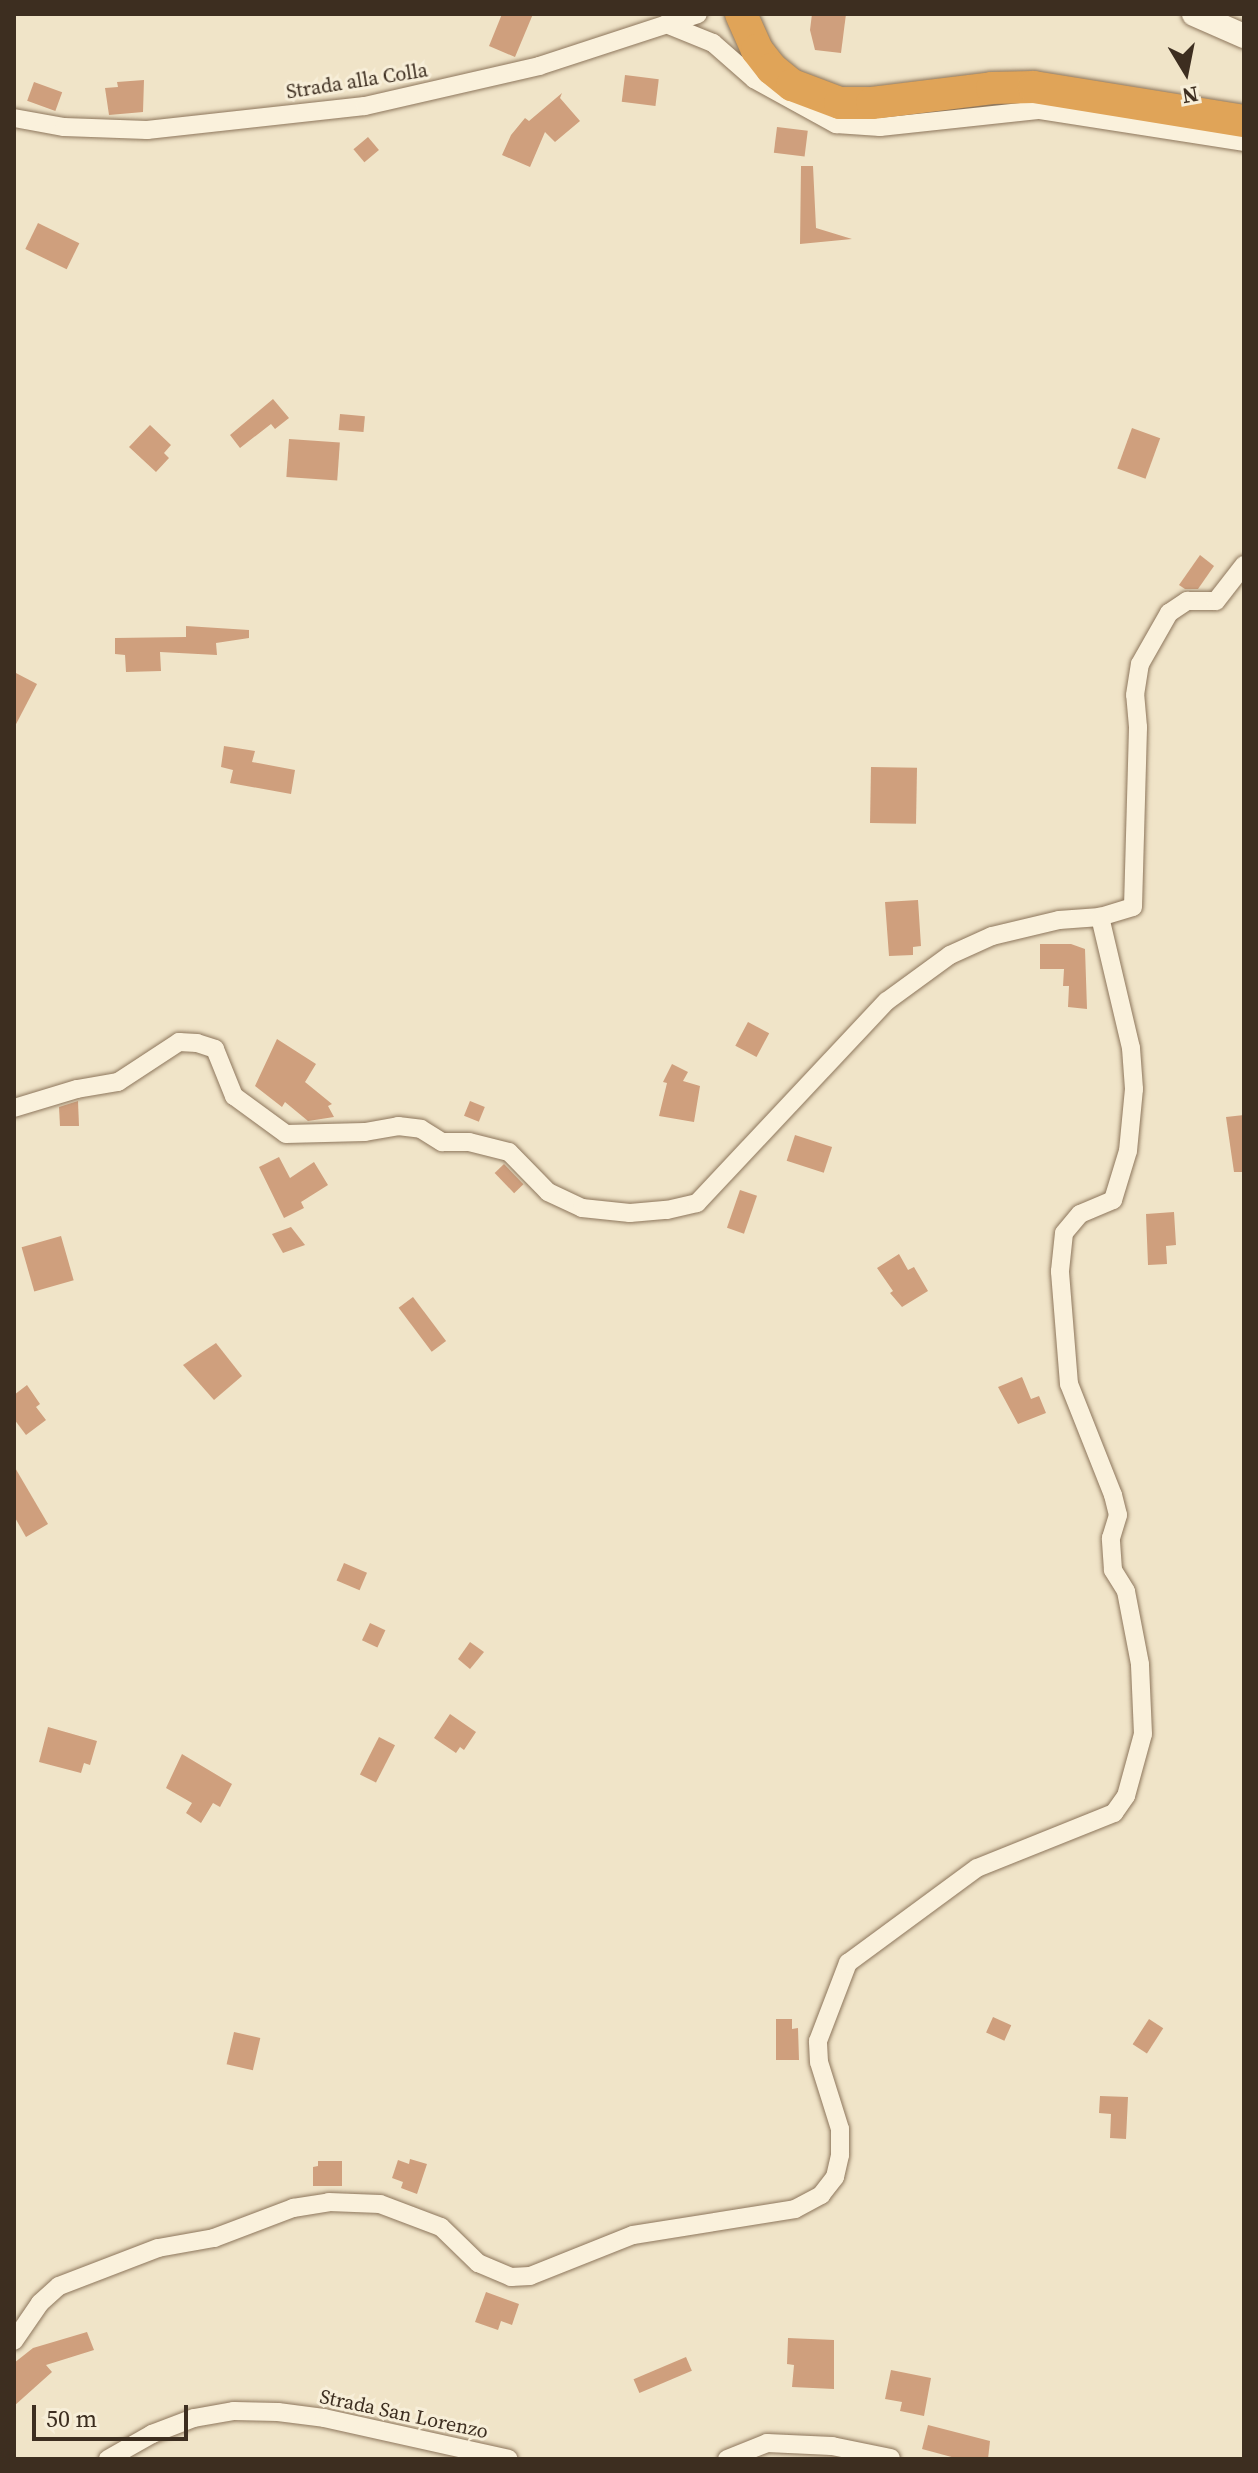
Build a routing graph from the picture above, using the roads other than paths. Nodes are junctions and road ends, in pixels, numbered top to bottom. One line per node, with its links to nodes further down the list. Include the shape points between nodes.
1 (698, 14): 4 (street, Strada alla Colla)
2 (741, 14): 7 (highway, via 772,69 792,85 840,103 1034,87)
3 (1194, 14): 5 (main road)
4 (666, 24): 6 (street, Strada alla Colla, via 539,66 365,106 147,130 64,127); 8 (street, via 713,43 754,79 836,124 880,127 1040,110)
5 (1244, 36)
6 (14, 118)
7 (1244, 121)
8 (1244, 142)
9 (1244, 565): 10 (street, via 1216,601 1187,601 1169,613 1140,664 1135,695 1133,907)
10 (1100, 917): 11 (street, via 1059,920 992,936 950,955 887,1001 697,1203 667,1210 582,1208 548,1192 509,1152 442,1142 421,1129 286,1134 234,1096 215,1049 197,1043 179,1042 118,1082); 12 (street, via 1131,1048 1134,1089 1128,1151 1113,1200 1080,1214 1064,1233 1060,1271 1069,1384 1113,1495 1118,1515 1111,1538 1113,1570 1126,1591 1140,1664 1143,1734 1126,1796 1114,1813 977,1868 848,1963 818,2041 819,2062 840,2129 840,2155 835,2177 821,2195 795,2209 633,2235 530,2276 511,2277 478,2263 441,2227 380,2204 329,2202 293,2208 214,2238 158,2248 59,2286)
11 (14, 1108)
12 (14, 2341)
13 (891, 2458): 16 (street, via 832,2446 767,2443)
14 (108, 2459): 15 (street, Strada San Lorenzo, via 152,2434 194,2418 234,2411 324,2418)
15 (509, 2459)
16 (727, 2459)

